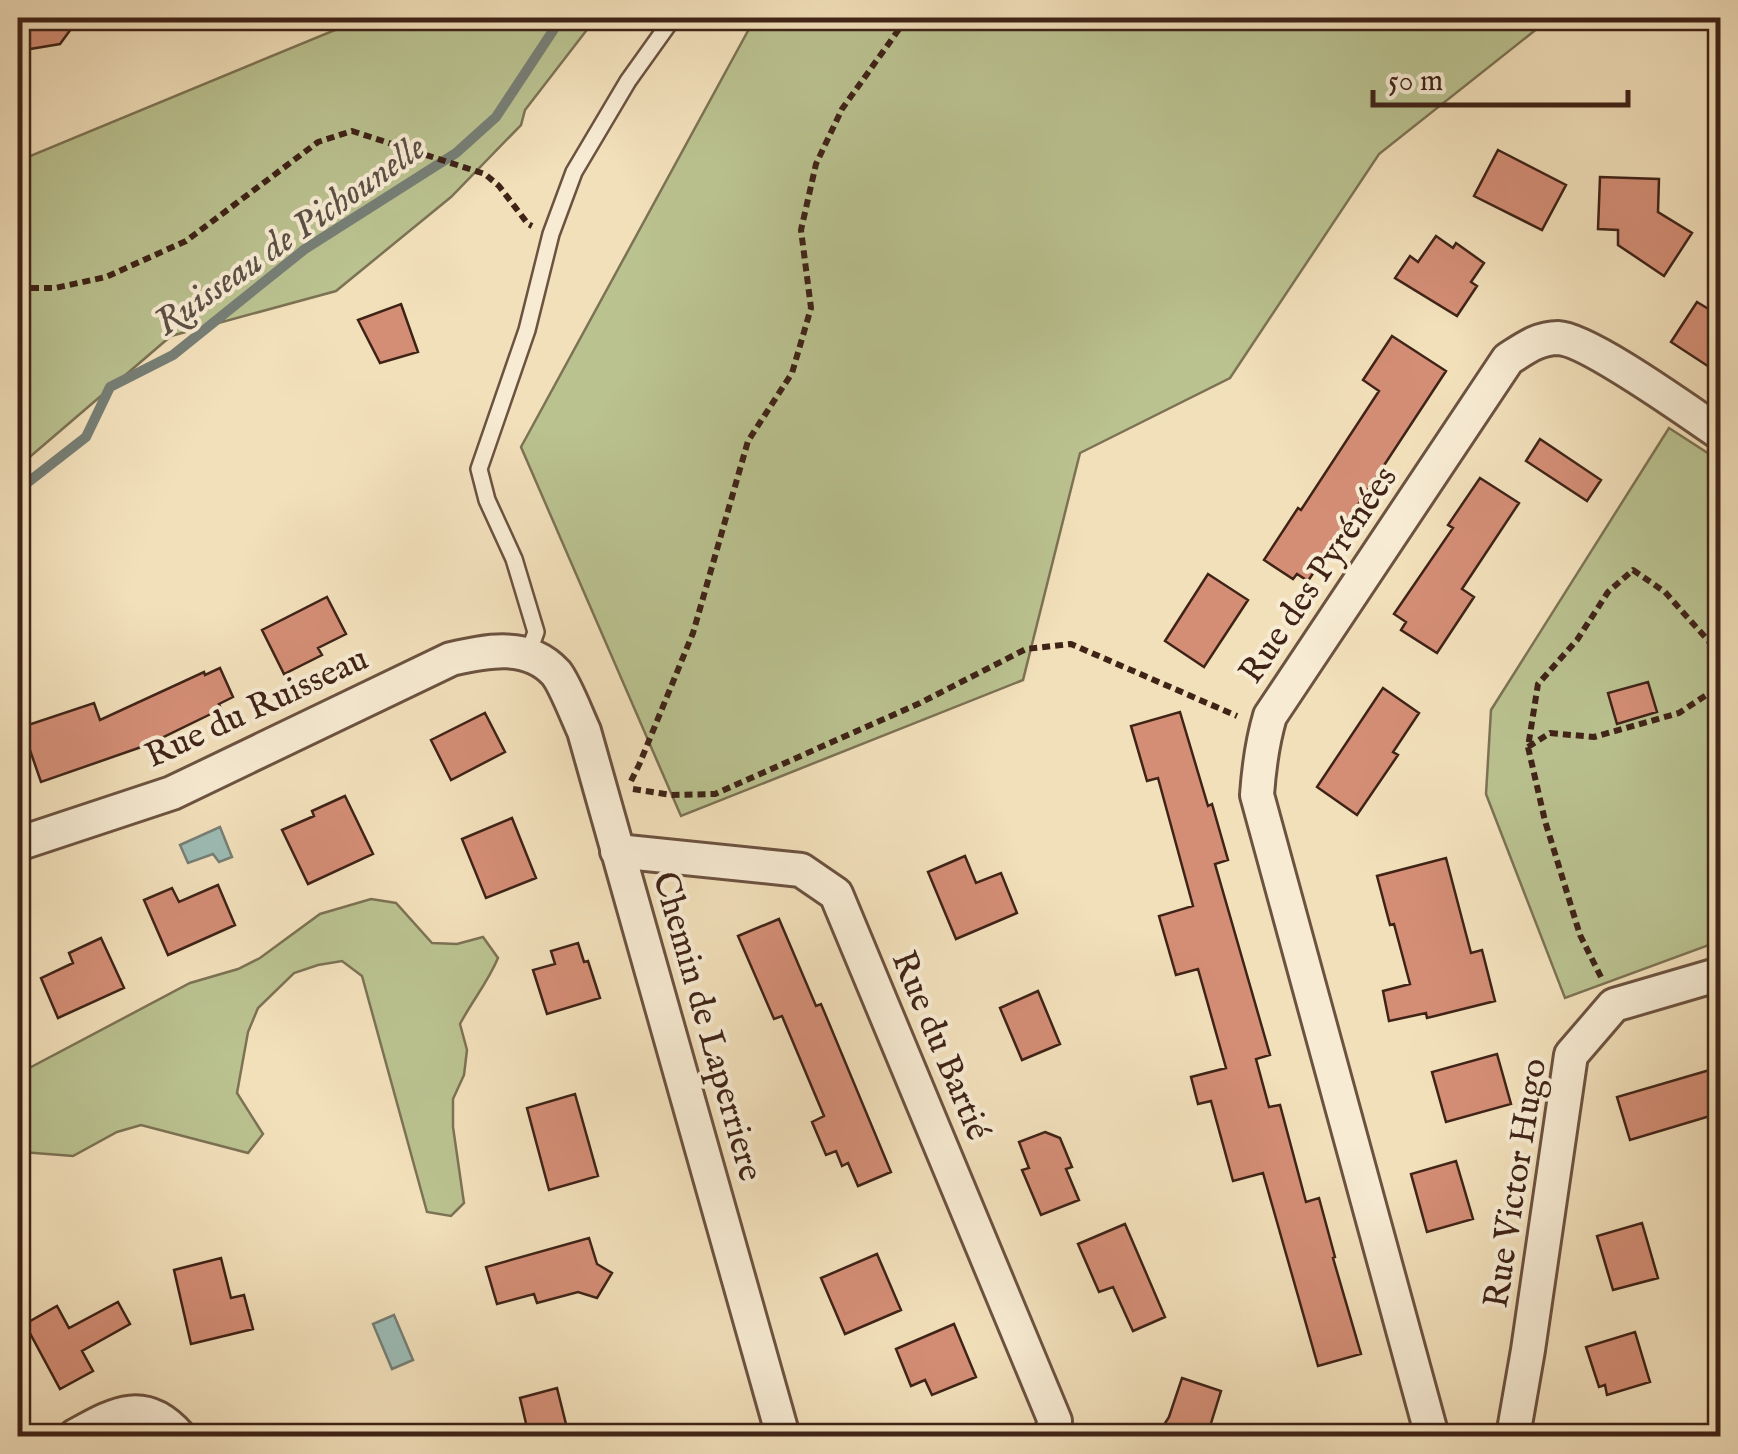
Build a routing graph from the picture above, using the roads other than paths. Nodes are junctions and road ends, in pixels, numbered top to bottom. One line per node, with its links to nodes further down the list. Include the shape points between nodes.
1 (673, 18): 3 (lane, via 574,172 479,469 536,632)
2 (1720, 433): 11 (street, Rue des Pyrénées, via 1596,353 1561,338 1534,342 1508,359 1266,728 1257,794)
3 (528, 654): 4 (street, Rue du Ruisseau, via 491,650 451,659 172,793); 5 (street, Chemin de Laperriere, via 556,674 584,731)
4 (18, 844)
5 (617, 851): 9 (street, Chemin de Laperriere); 10 (street, Rue du Bartié, via 801,870 836,894 1054,1421)
6 (1720, 974): 12 (street, Rue Victor Hugo, via 1614,1006 1572,1055)
7 (75, 1436): 8 (street, via 112,1416 142,1411 166,1421)
8 (179, 1436)
9 (783, 1436)
10 (1050, 1436)
11 (1432, 1436)
12 (1513, 1436)

